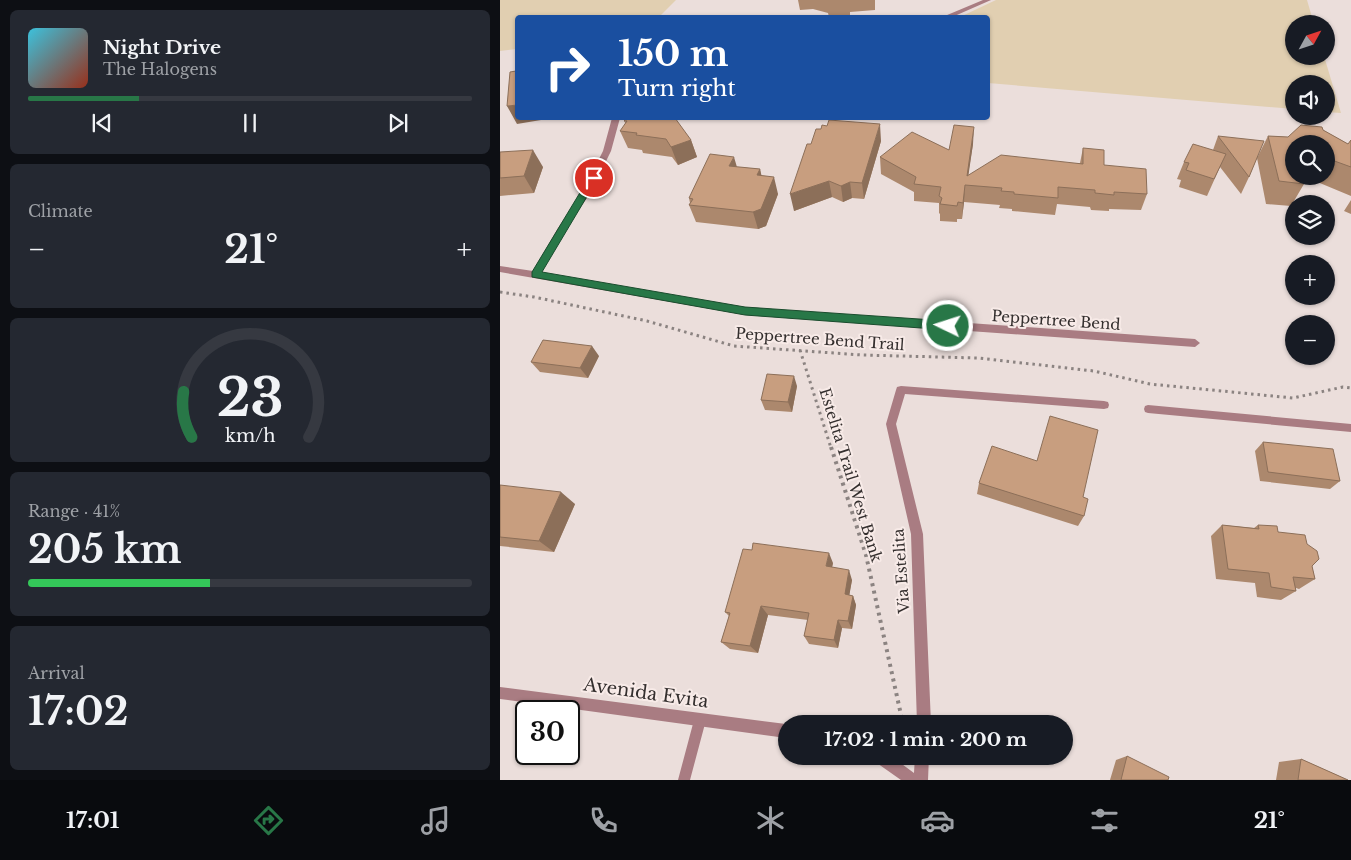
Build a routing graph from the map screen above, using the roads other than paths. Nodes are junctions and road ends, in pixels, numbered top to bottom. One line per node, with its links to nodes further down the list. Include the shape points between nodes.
1 (988, 0): 2 (street)
2 (950, 15)
3 (615, 120): 5 (street, via 607,151 587,192)
4 (500, 270): 5 (street, Peppertree Bend)
5 (536, 274): 6 (street, Peppertree Bend, via 745,311)
6 (1195, 343)
7 (1104, 405): 11 (street, Via Estelita, via 901,390 890,424 916,534)
8 (1148, 409): 9 (lane)
9 (1351, 428)
10 (500, 693): 12 (street, Avenida Evita)
11 (924, 715)
12 (700, 720): 13 (street, Avenida Evita); 16 (lane)
13 (778, 730)
14 (891, 765): 17 (street)
15 (922, 765): 18 (street)
16 (684, 780)
17 (913, 780)
18 (921, 780)

